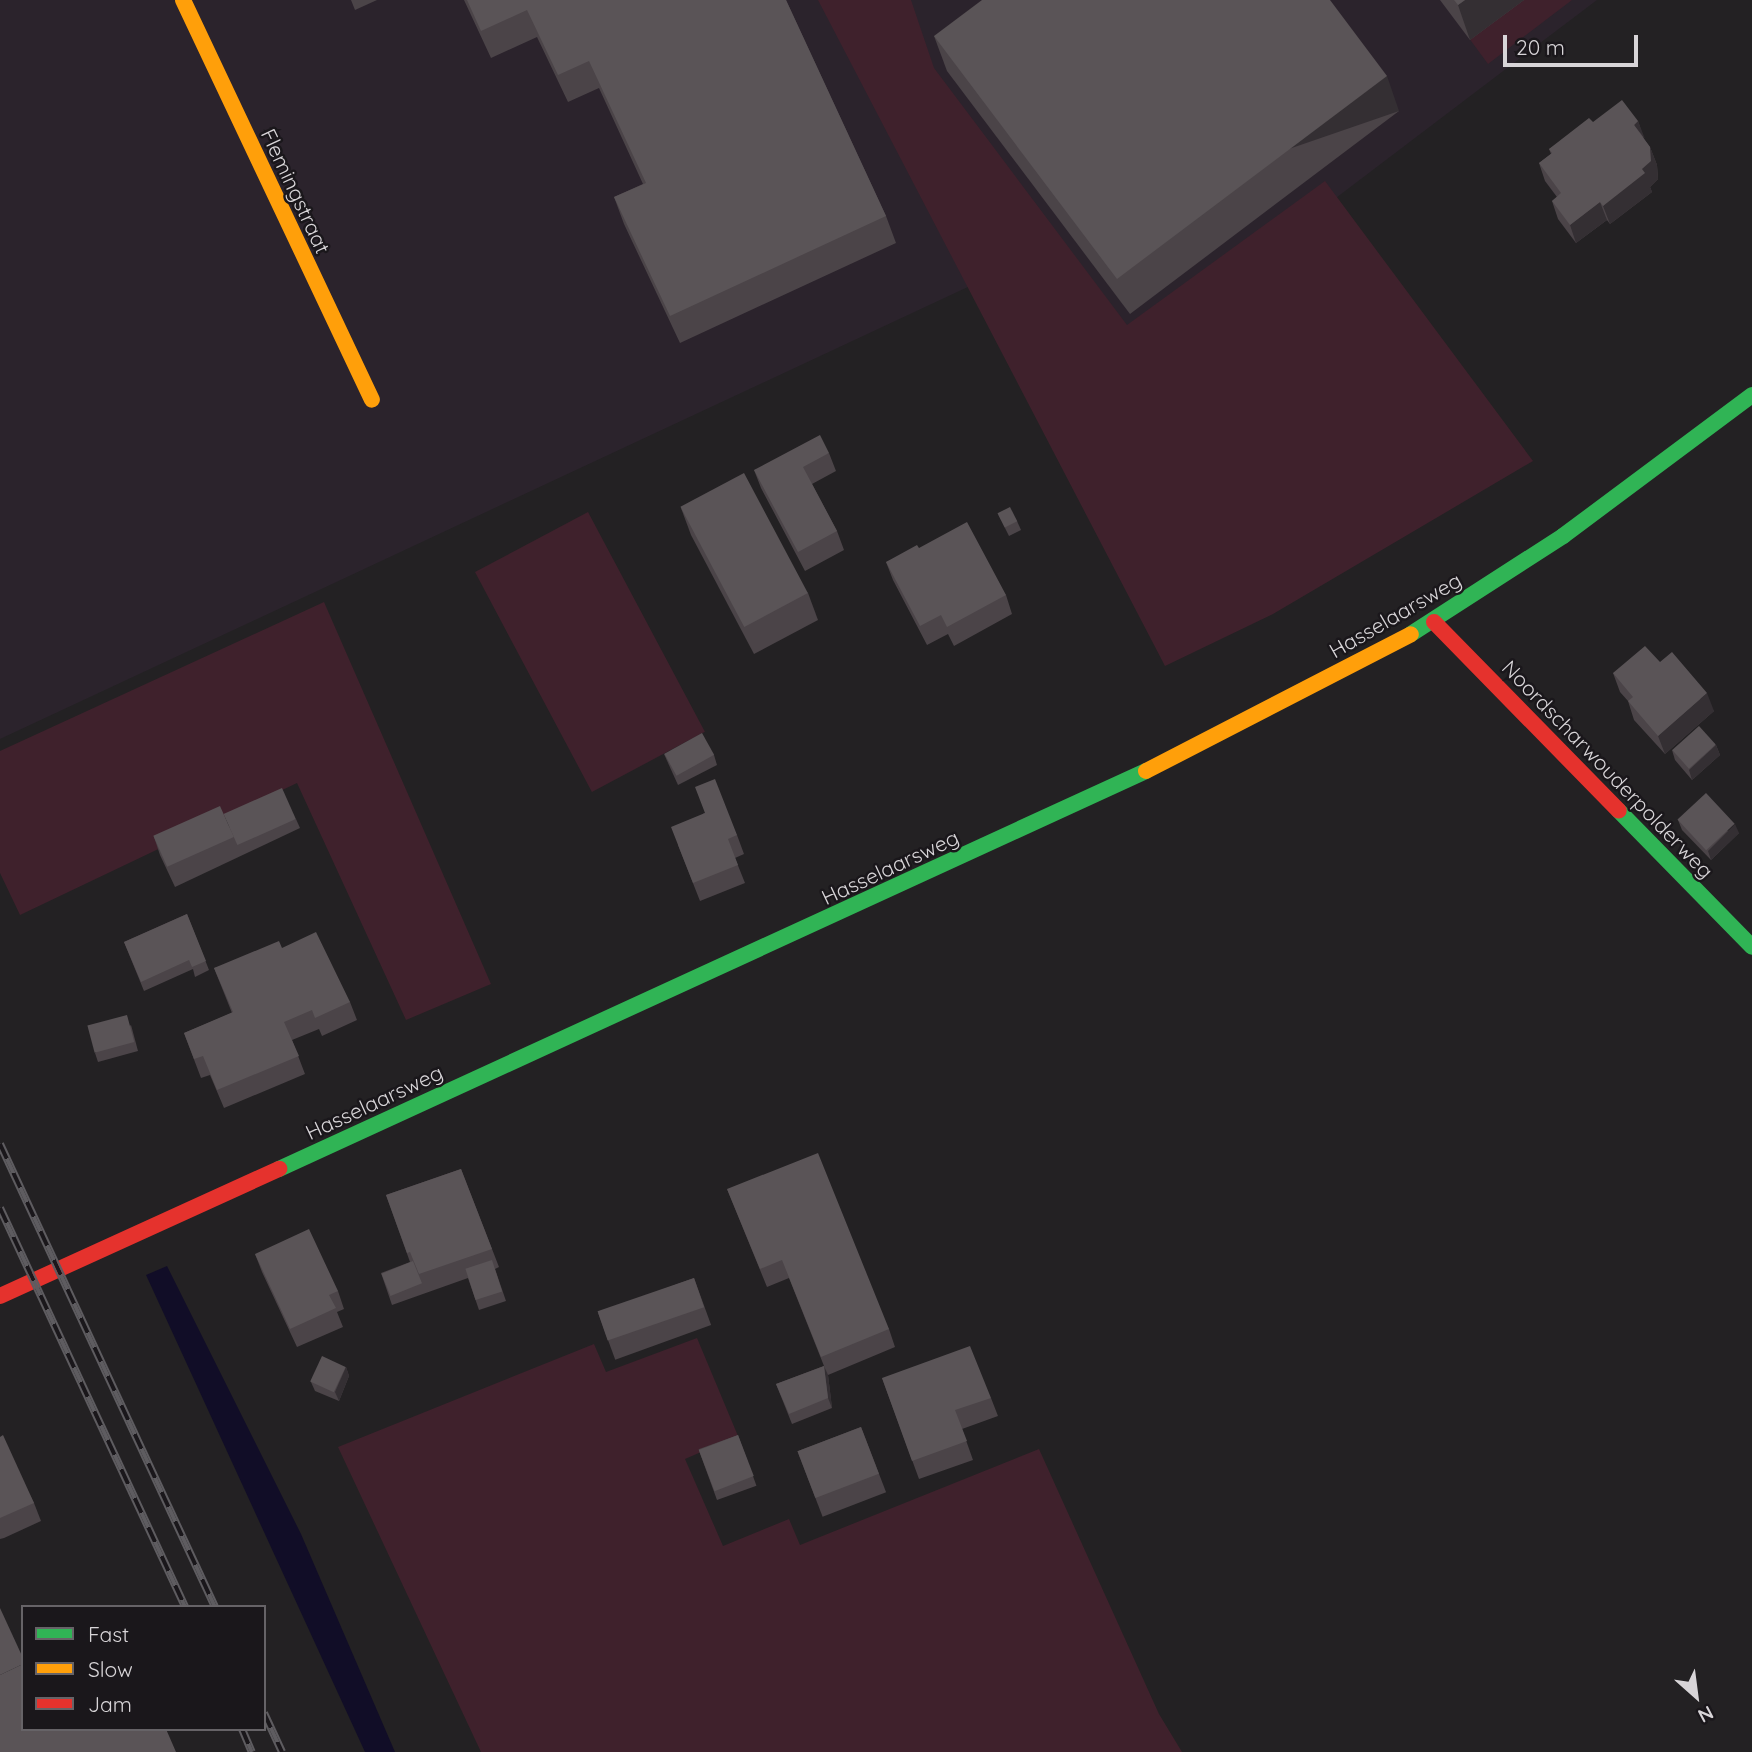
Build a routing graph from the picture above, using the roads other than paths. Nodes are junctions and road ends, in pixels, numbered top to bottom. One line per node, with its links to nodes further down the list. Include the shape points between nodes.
1 (183, 0): 3 (street, Flemingstraat)
2 (1752, 396): 4 (street, Hasselaarsweg, via 1563,536)
3 (372, 400)
4 (1434, 622): 5 (street, Noordscharwouderpolderweg); 6 (street, Hasselaarsweg, via 1105,792)
5 (1752, 947)
6 (0, 1296)

